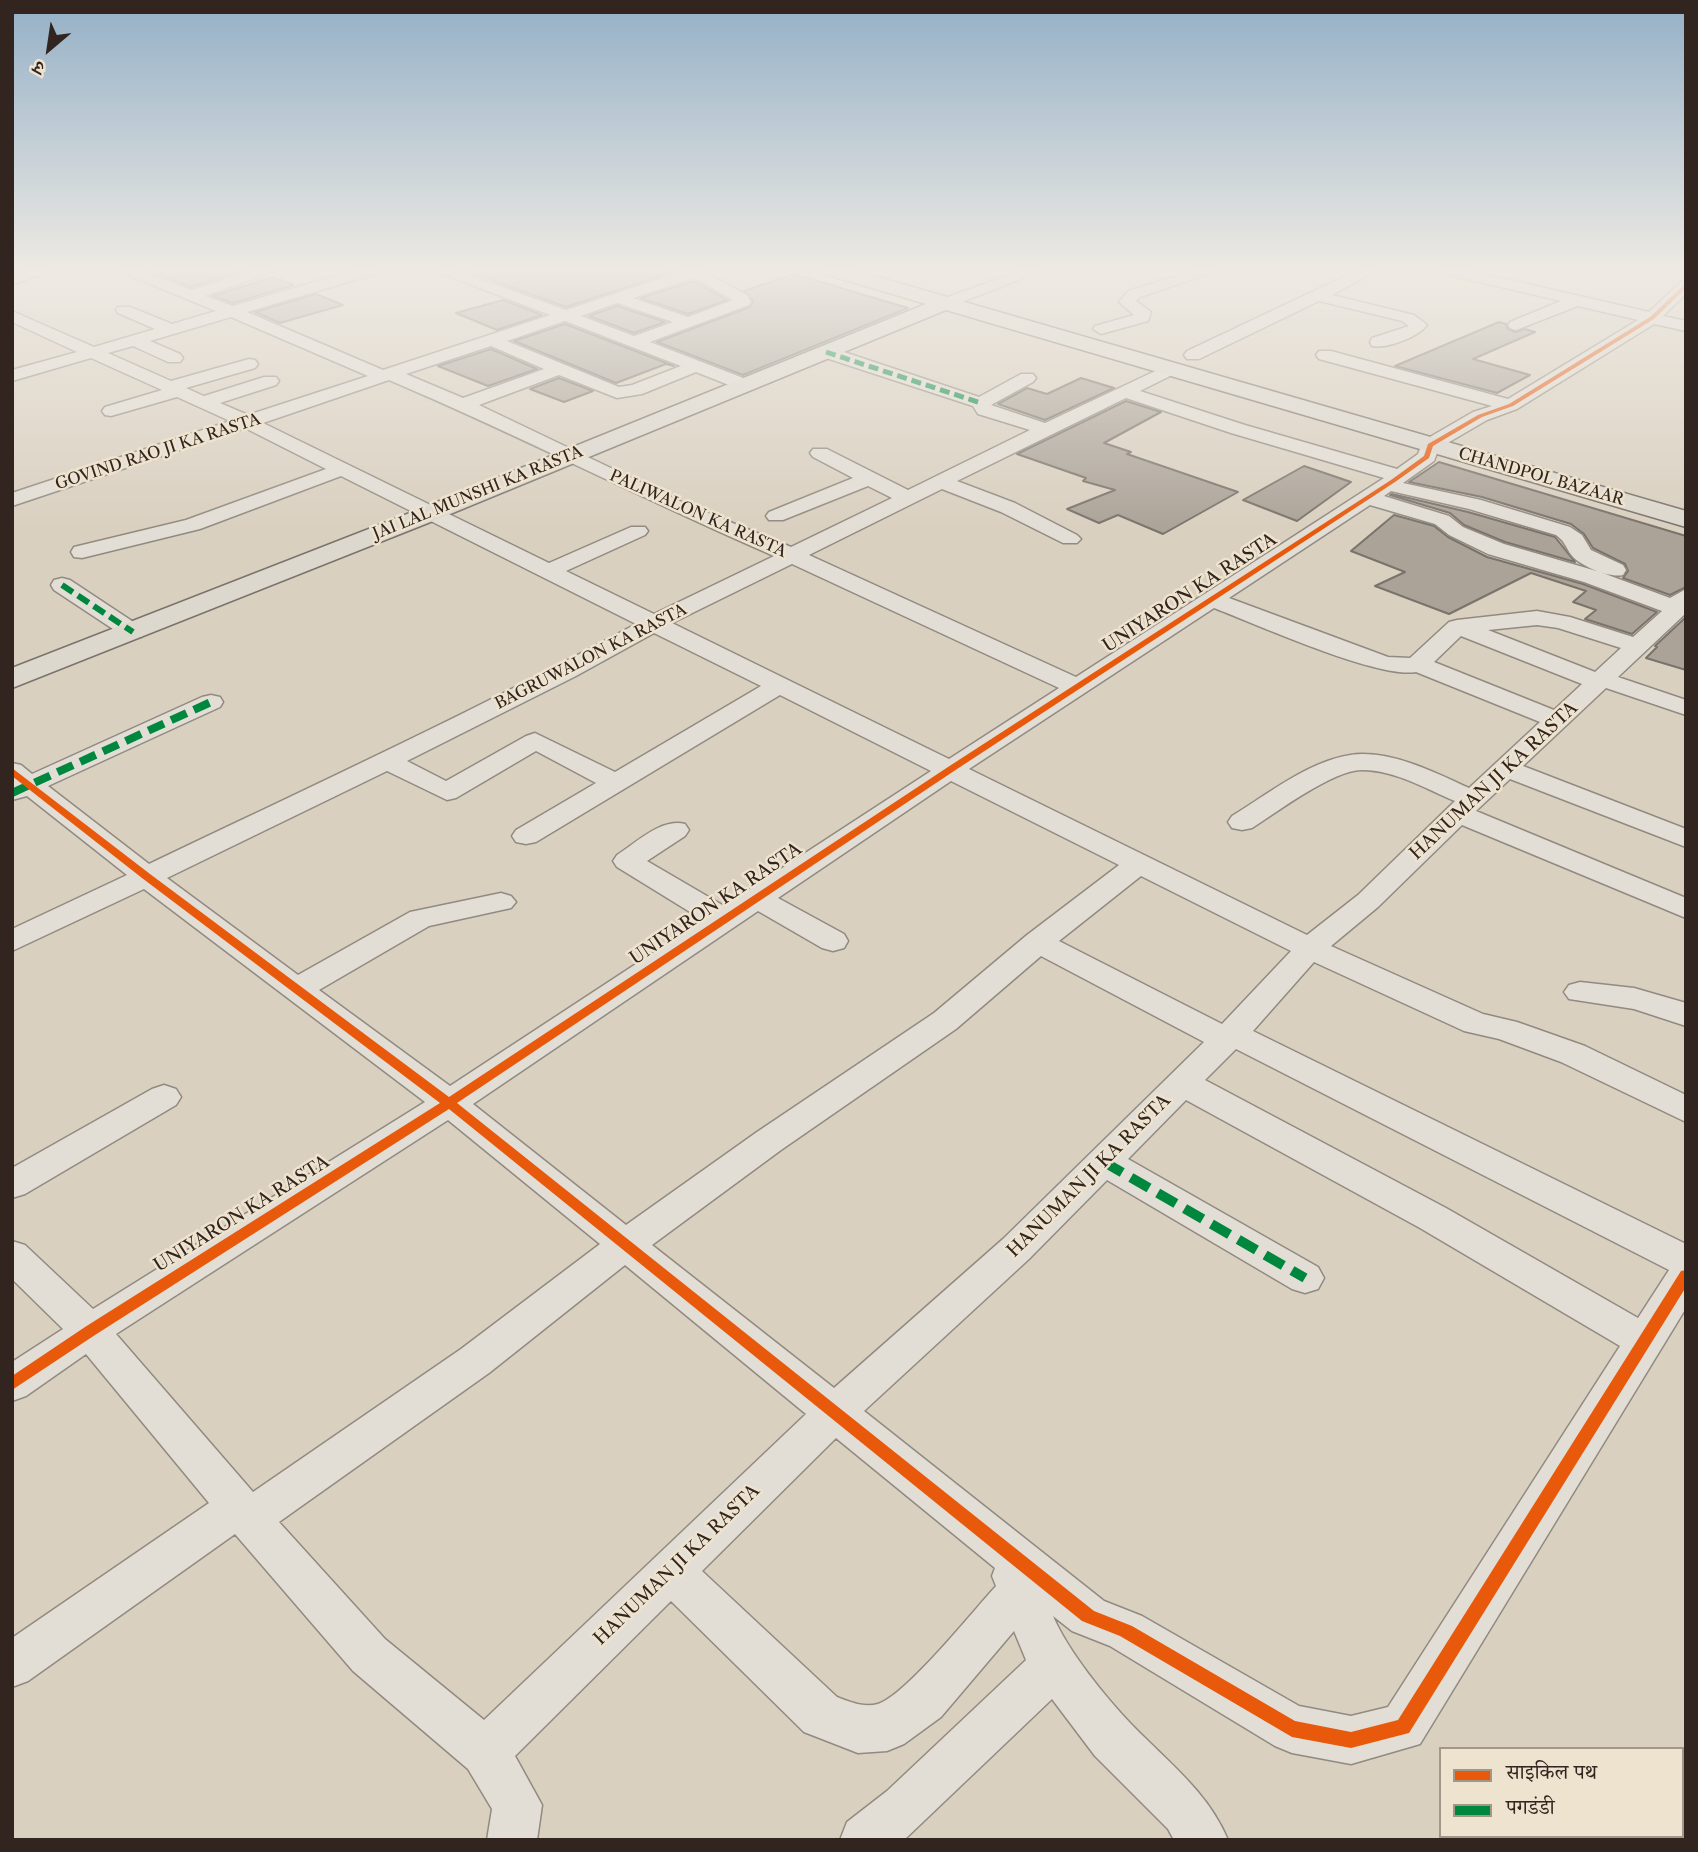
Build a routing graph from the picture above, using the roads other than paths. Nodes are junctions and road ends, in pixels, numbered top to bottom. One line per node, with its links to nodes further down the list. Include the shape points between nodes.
1 (82, 356): 20 (street)
2 (102, 356): 24 (street)
3 (170, 356): 14 (street)
4 (337, 356): 19 (street, PALIWALON KA RASTA, via 381,375)
5 (442, 356): 19 (street, GOVIND RAO JI KA RASTA)
6 (530, 356): 17 (street)
7 (671, 356): 16 (street)
8 (815, 356): 23 (main road, JAI LAL MUNSHI KA RASTA)
9 (839, 356): 27 (street)
10 (1122, 356): 18 (main road, CHANDPOL BAZAAR)
11 (1197, 356): 33 (main road, CHANDPOL BAZAAR)
12 (1330, 356): 29 (street)
13 (1589, 356): 29 (street)
14 (174, 358)
15 (249, 364): 24 (street)
16 (696, 366): 17 (street, via 617,393); 23 (street)
17 (559, 369): 28 (street)
18 (1168, 370): 25 (street, BAGRUWALON KA RASTA); 33 (main road, CHANDPOL BAZAAR)
19 (390, 374): 28 (street, PALIWALON KA RASTA); 31 (street, GOVIND RAO JI KA RASTA)
20 (12, 376)
21 (1027, 378): 27 (street)
22 (270, 381): 26 (street)
23 (745, 385): 35 (main road, JAI LAL MUNSHI KA RASTA)
24 (174, 389): 26 (street); 30 (street)
25 (1124, 391): 32 (street, BAGRUWALON KA RASTA); 40 (street, via 1334,455)
26 (204, 402): 31 (street)
27 (981, 403): 32 (street, via 984,410)
28 (462, 405): 35 (street, PALIWALON KA RASTA)
29 (1510, 405): 33 (street)
30 (111, 411)
31 (247, 422): 36 (street); 42 (street, GOVIND RAO JI KA RASTA)
32 (1048, 430): 38 (street, BAGRUWALON KA RASTA)
33 (1442, 438): 39 (main road, CHANDPOL BAZAAR); 40 (street, UNIYARON KA RASTA, via 1427,457); 45 (main road, CHANDPOL BAZAAR)
34 (820, 453): 37 (street)
35 (569, 455): 43 (main road, JAI LAL MUNSHI KA RASTA); 49 (street, PALIWALON KA RASTA)
36 (343, 469): 43 (street); 48 (street, via 193,525)
37 (868, 479): 41 (street); 44 (street)
38 (943, 483): 41 (street, BAGRUWALON KA RASTA); 47 (street, via 1000,503)
39 (1647, 485)
40 (1385, 486): 52 (street, via 1456,531 1496,549); 52 (street, via 1474,504 1563,531 1575,539 1582,554 1618,572); 53 (street, UNIYARON KA RASTA)
41 (909, 499): 49 (street, BAGRUWALON KA RASTA)
42 (12, 500)
43 (429, 514): 50 (street); 57 (main road, JAI LAL MUNSHI KA RASTA)
44 (776, 516)
45 (1686, 519)
46 (638, 531): 50 (street)
47 (1070, 539)
48 (82, 552)
49 (793, 556): 55 (street, BAGRUWALON KA RASTA); 63 (street, PALIWALON KA RASTA)
50 (548, 571): 55 (street)
51 (62, 585): 57 (street)
52 (1618, 586): 54 (street)
53 (1212, 599): 59 (street, via 1382,663); 63 (street, UNIYARON KA RASTA)
54 (1682, 602): 58 (street, HANUMAN JI KA RASTA)
55 (656, 622): 62 (street); 67 (street, BAGRUWALON KA RASTA)
56 (1457, 627): 58 (street, via 1537,618); 59 (street); 61 (street)
57 (133, 632): 60 (main road, JAI LAL MUNSHI KA RASTA)
58 (1637, 646): 61 (street, HANUMAN JI KA RASTA)
59 (1418, 664): 66 (street)
60 (12, 679)
61 (1600, 680): 65 (street); 66 (street, HANUMAN JI KA RASTA)
62 (781, 684): 69 (street); 71 (street)
63 (1078, 687): 69 (street, UNIYARON KA RASTA)
64 (211, 702): 70 (street)
65 (1686, 708)
66 (1557, 720): 68 (street, HANUMAN JI KA RASTA)
67 (387, 761): 71 (street, via 447,792 535,741); 78 (street, BAGRUWALON KA RASTA)
68 (1506, 768): 72 (street, HANUMAN JI KA RASTA); 76 (street)
69 (951, 769): 77 (street); 79 (street, UNIYARON KA RASTA)
70 (18, 783): 78 (street)
71 (615, 783): 75 (street)
72 (1465, 806): 73 (street, via 1406,772 1359,762 1336,768); 81 (street); 86 (street, HANUMAN JI KA RASTA, via 1368,901)
73 (1242, 822)
74 (675, 830): 82 (street, via 627,861)
75 (526, 836)
76 (1686, 839)
77 (1139, 863): 85 (street); 86 (street)
78 (146, 876): 83 (street, BAGRUWALON KA RASTA); 87 (street)
79 (757, 898): 82 (street, UNIYARON KA RASTA); 84 (street)
80 (501, 902): 87 (street, via 420,919)
81 (1686, 909)
82 (725, 920): 93 (street, UNIYARON KA RASTA)
83 (12, 941)
84 (833, 941)
85 (1038, 942): 90 (street); 97 (street, via 936,1028)
86 (1310, 948): 90 (street, HANUMAN JI KA RASTA); 94 (street, via 1475,1023 1573,1054)
87 (297, 989): 93 (street)
88 (1580, 992): 89 (street, via 1613,993)
89 (1686, 1015)
90 (1229, 1037): 91 (street, HANUMAN JI KA RASTA); 99 (street)
91 (1183, 1083): 95 (street, HANUMAN JI KA RASTA); 103 (street)
92 (164, 1097): 96 (street)
93 (449, 1103): 97 (street); 102 (street, UNIYARON KA RASTA)
94 (1686, 1110)
95 (1104, 1162): 101 (street); 105 (street, HANUMAN JI KA RASTA, via 1016,1249)
96 (12, 1185)
97 (624, 1246): 105 (street); 106 (street, via 475,1361)
98 (12, 1255): 102 (street)
99 (1686, 1261)
100 (1686, 1275): 103 (street)
101 (1305, 1278)
102 (90, 1331): 104 (street, UNIYARON KA RASTA); 106 (street)
103 (1644, 1341): 108 (street, via 1403,1727 1350,1740 1292,1729 1126,1631 1088,1616)
104 (12, 1384)
105 (833, 1414): 107 (street, HANUMAN JI KA RASTA); 108 (street)
106 (243, 1513): 109 (street); 111 (street, via 369,1655)
107 (671, 1571): 108 (street, via 821,1715 858,1729 887,1727 924,1700); 111 (street, HANUMAN JI KA RASTA)
108 (1012, 1571): 110 (street)
109 (12, 1665)
110 (1054, 1665): 113 (street); 114 (street, via 1112,1739 1185,1812)
111 (485, 1752): 112 (street, via 517,1805)
112 (512, 1840)
113 (865, 1840)
114 (1203, 1840)

